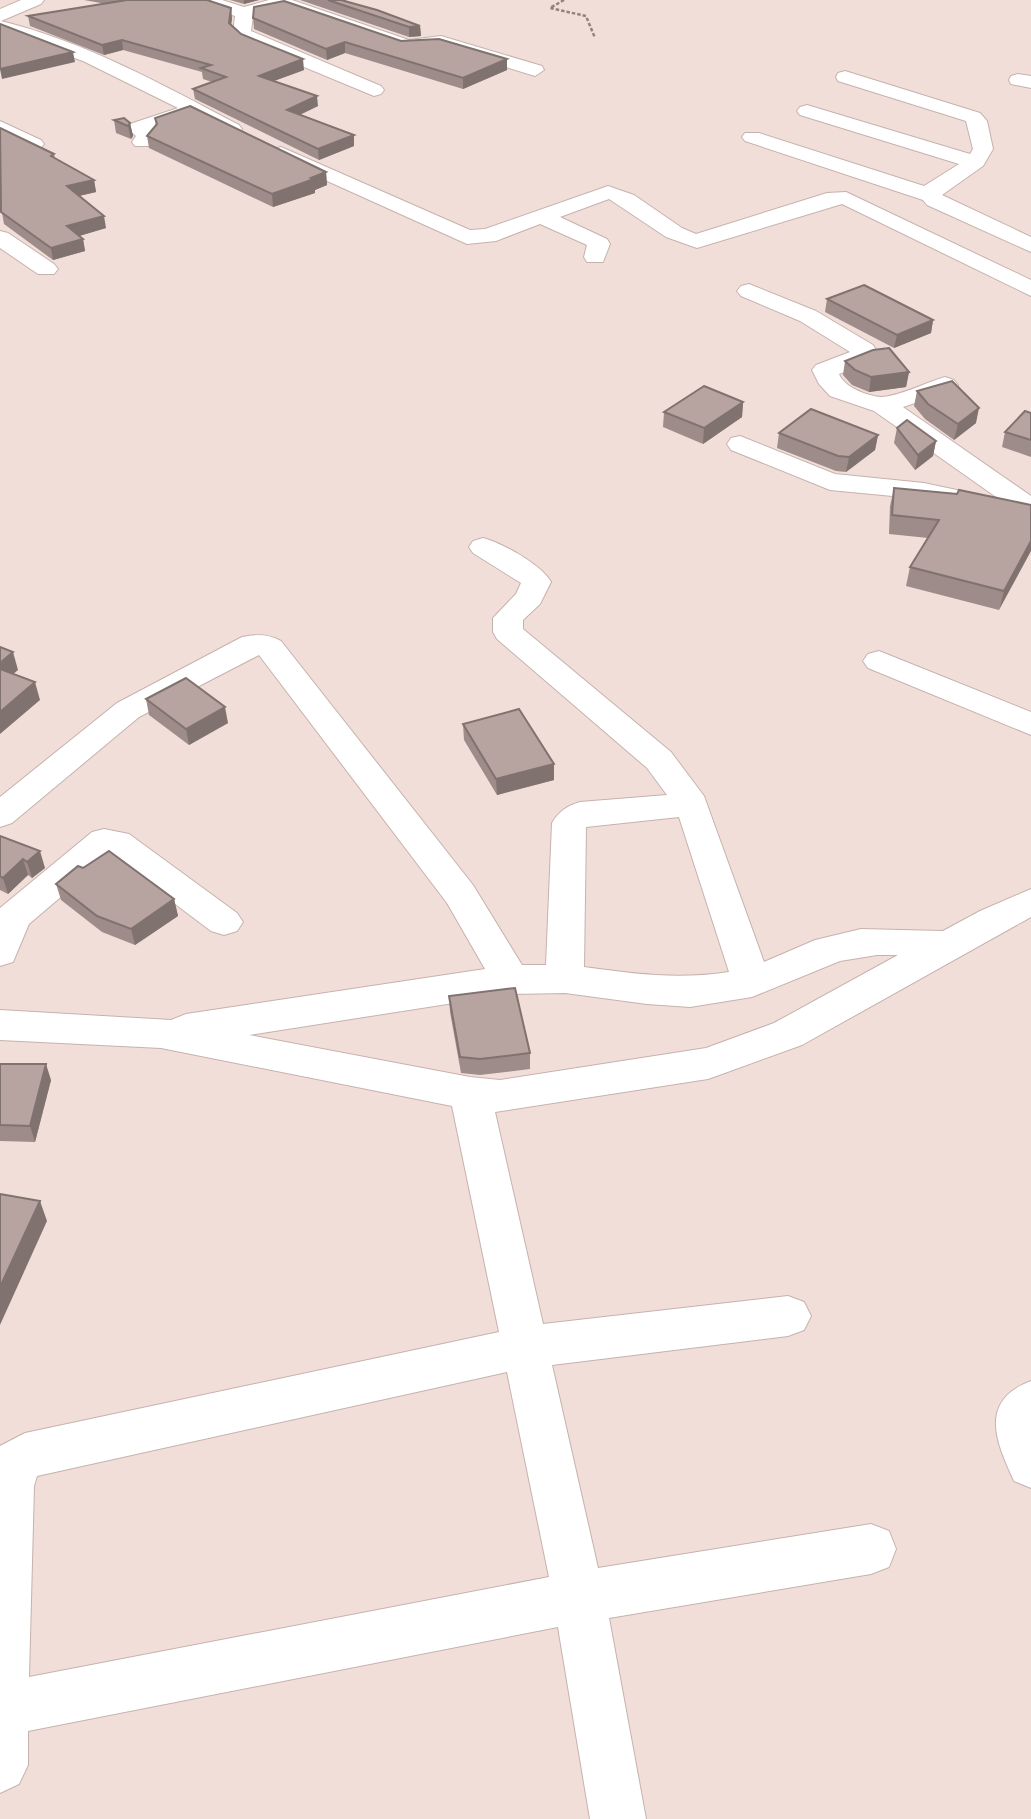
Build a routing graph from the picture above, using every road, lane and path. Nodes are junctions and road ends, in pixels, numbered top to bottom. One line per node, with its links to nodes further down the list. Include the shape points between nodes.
1 (35, 0): 5 (street)
2 (205, 0): 4 (street)
3 (564, 0): 7 (path, via 550,8 586,16)
4 (244, 13): 8 (street, via 287,4 408,46 441,41); 10 (street, via 245,35)
5 (0, 16)
6 (0, 26): 11 (street, via 82,55)
7 (595, 38)
8 (535, 70)
9 (845, 77): 17 (street, via 973,117 983,149)
10 (374, 90)
11 (194, 109): 15 (street, via 137,128 147,135); 19 (street, via 467,237 481,238)
12 (807, 111): 17 (street)
13 (0, 127): 16 (street)
14 (752, 137): 18 (street)
15 (142, 142)
16 (34, 144)
17 (976, 162): 18 (street, via 933,189)
18 (931, 195): 21 (street)
19 (542, 216): 22 (street, via 596,241); 24 (street, via 612,192 676,233 697,241 846,198)
20 (0, 238): 23 (street)
21 (1031, 245)
22 (596, 257)
23 (46, 269)
24 (1031, 289)
25 (748, 291): 27 (street, via 808,316 864,350 860,358 825,370 826,378 848,395)
26 (945, 385): 27 (street)
27 (883, 404): 29 (street)
28 (740, 444): 29 (street, via 830,482 924,491)
29 (1031, 511)
30 (483, 547): 33 (street, via 536,582 529,598 508,618 508,632 659,760)
31 (879, 661): 32 (street)
32 (1031, 724)
33 (692, 804): 40 (street, via 572,818); 42 (street)
34 (0, 815): 41 (street, via 128,710 253,644 263,644 460,894)
35 (1030, 905): 38 (street)
36 (7, 915): 37 (street, via 104,841 117,843); 39 (street)
37 (224, 922)
38 (949, 945): 42 (street, via 875,941 850,945); 45 (street, via 788,1034 708,1063 500,1096)
39 (0, 952)
40 (565, 979): 41 (street); 42 (street, via 690,992)
41 (511, 980): 44 (street)
42 (752, 983)
43 (0, 1025): 44 (street)
44 (161, 1033): 45 (street)
45 (470, 1093): 47 (street)
46 (788, 1316): 47 (street)
47 (525, 1347): 51 (street); 52 (street, via 25,1456 17,1462 9,1486)
48 (1031, 1403): 49 (street, via 1019,1423 1019,1436)
49 (1031, 1465)
50 (871, 1549): 51 (street)
51 (579, 1597): 52 (street); 54 (street)
52 (3, 1709): 53 (street)
53 (0, 1765)
54 (618, 1819)

